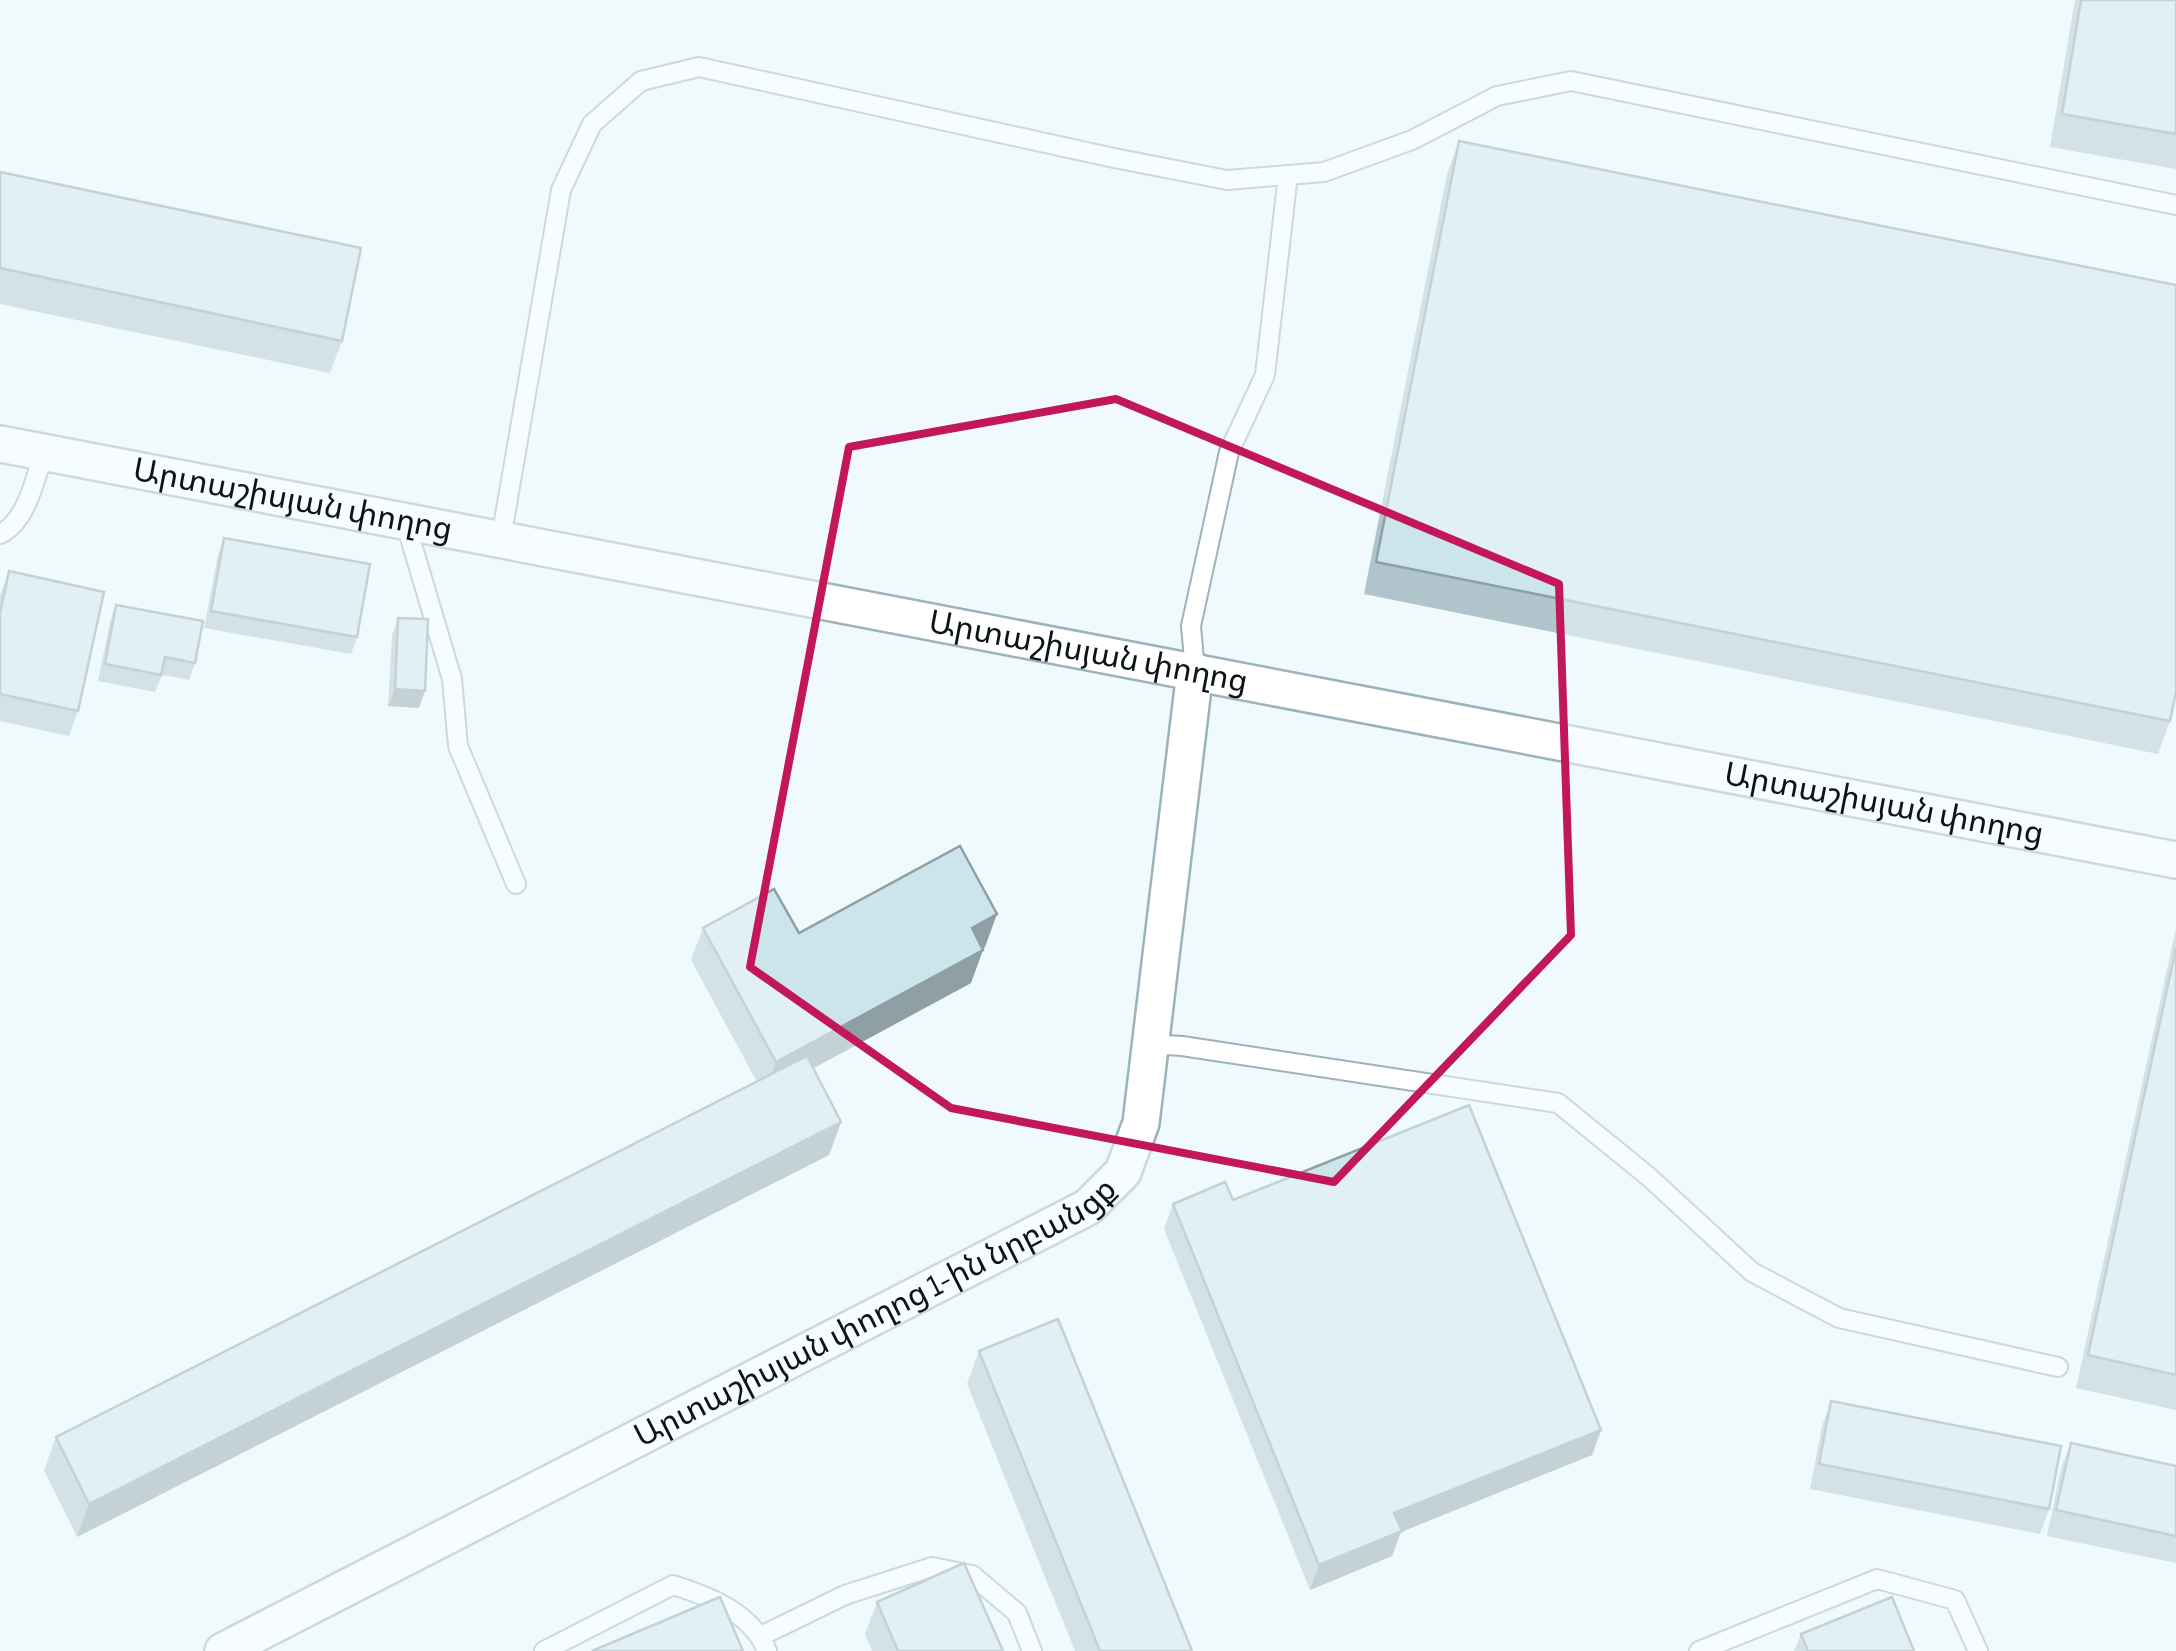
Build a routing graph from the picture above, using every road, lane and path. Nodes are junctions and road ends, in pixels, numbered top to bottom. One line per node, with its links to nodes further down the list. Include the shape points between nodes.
1 (1288, 174): 2 (lane, via 1324,172 1412,140 1497,96 1570,82); 7 (lane, via 1227,180 699,67 641,82 592,124 561,190); 8 (lane, via 1265,375 1228,452 1191,626)
2 (2176, 205)
3 (0, 444): 4 (street, Արտաշիսյան փողոց)
4 (44, 452): 5 (street, Արտաշիսյան փողոց); 6 (lane, via 12,528)
5 (405, 521): 7 (street, Արտաշիսյան փողոց); 10 (lane, via 452,679 458,746)
6 (0, 534)
7 (501, 539): 8 (street, Արտաշիսյան փողոց)
8 (1195, 670): 9 (street, Արտաշիսյան փողոց); 11 (street, Արտաշիսյան փողոց 1-ին նրբանցք)
9 (2176, 860)
10 (516, 884)
11 (1150, 1044): 12 (lane, via 1558,1103 1752,1272 1839,1318); 14 (street, Արտաշիսյան փողոց 1-ին նրբանցք, via 1141,1124 1123,1172 1088,1207)
12 (2058, 1367)
13 (764, 1643): 15 (lane, via 716,1598 672,1585); 16 (lane, via 845,1595 932,1567 972,1575 1017,1613)
14 (223, 1651)
15 (544, 1651)
16 (1032, 1651)
17 (1699, 1651): 18 (lane, via 1877,1579 1955,1600)
18 (1978, 1651)

